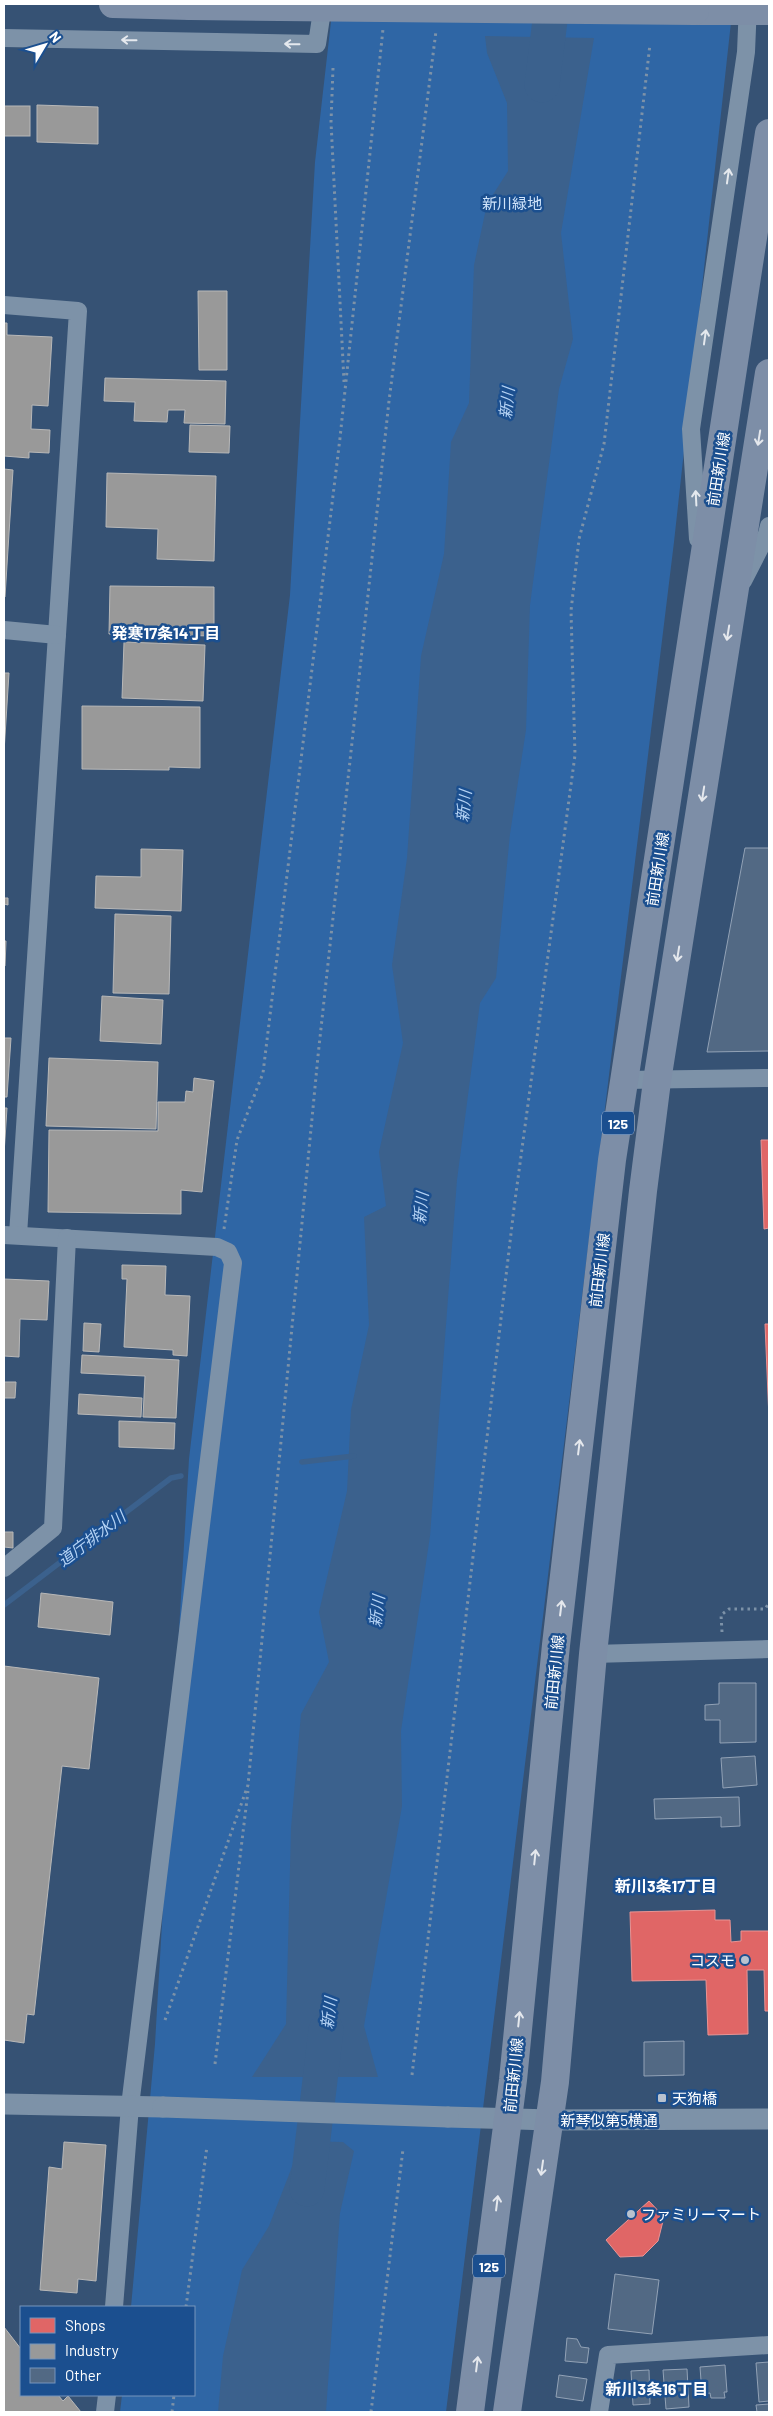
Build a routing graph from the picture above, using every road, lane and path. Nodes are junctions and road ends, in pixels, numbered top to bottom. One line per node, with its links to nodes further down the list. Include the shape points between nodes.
1 (113, 4): 3 (main road, bridge, via 695,11)
2 (322, 4): 6 (street, one-way to 6, via 317,44)
3 (756, 8): 14 (street, one-way to 3, via 691,430 746,52)
4 (437, 23): 29 (path, via 389,401 319,1046)
5 (383, 29): 12 (path)
6 (4, 38)
7 (650, 44): 32 (path, via 604,444 579,539 571,611 575,755 514,1208)
8 (333, 68): 12 (path, via 331,122)
9 (769, 133): 14 (main road, 前田新川線 / 125)
10 (4, 305): 17 (street, via 78,311)
11 (769, 373): 15 (main road, 125, one-way to 15)
12 (345, 393): 21 (path, via 263,1073 237,1140)
13 (769, 526): 15 (street)
14 (700, 582): 19 (main road, 前田新川線 / 125)
15 (734, 599): 20 (main road, 125, one-way to 20)
16 (4, 630): 17 (street)
17 (57, 635): 22 (street)
18 (769, 1078): 20 (street)
19 (624, 1080): 20 (street); 35 (main road, 前田新川線 / 125, one-way to 19, via 556,1645)
20 (657, 1081): 28 (main road, 125)
21 (224, 1229)
22 (11, 1235): 23 (street)
23 (67, 1238): 24 (street, via 53,1528); 34 (street, via 217,1247 228,1252 233,1263)
24 (4, 1568)
25 (769, 1603): 26 (path, via 765,1608 729,1609 721,1616)
26 (722, 1633)
27 (769, 1649): 28 (street)
28 (593, 1654): 37 (main road, 125)
29 (248, 1785): 30 (path); 31 (path)
30 (165, 2020)
31 (215, 2064)
32 (412, 2075)
33 (4, 2104): 34 (street, 新琴似第5横通)
34 (130, 2106): 35 (street, 新琴似第5横通, bridge); 40 (street)
35 (508, 2119): 37 (street, 新琴似第5横通); 48 (main road, 前田新川線 / 125, one-way to 35)
36 (769, 2119): 37 (street, 新琴似第5横通)
37 (550, 2120): 49 (main road, 125, one-way to 49)
38 (207, 2146): 41 (path)
39 (404, 2149): 47 (path)
40 (114, 2306)
41 (186, 2306)
42 (769, 2345): 50 (street, via 608,2355)
43 (107, 2396): 45 (street)
44 (174, 2396): 46 (path)
45 (105, 2412)
46 (172, 2412)
47 (371, 2412)
48 (470, 2412)
49 (507, 2412)
50 (599, 2412)

